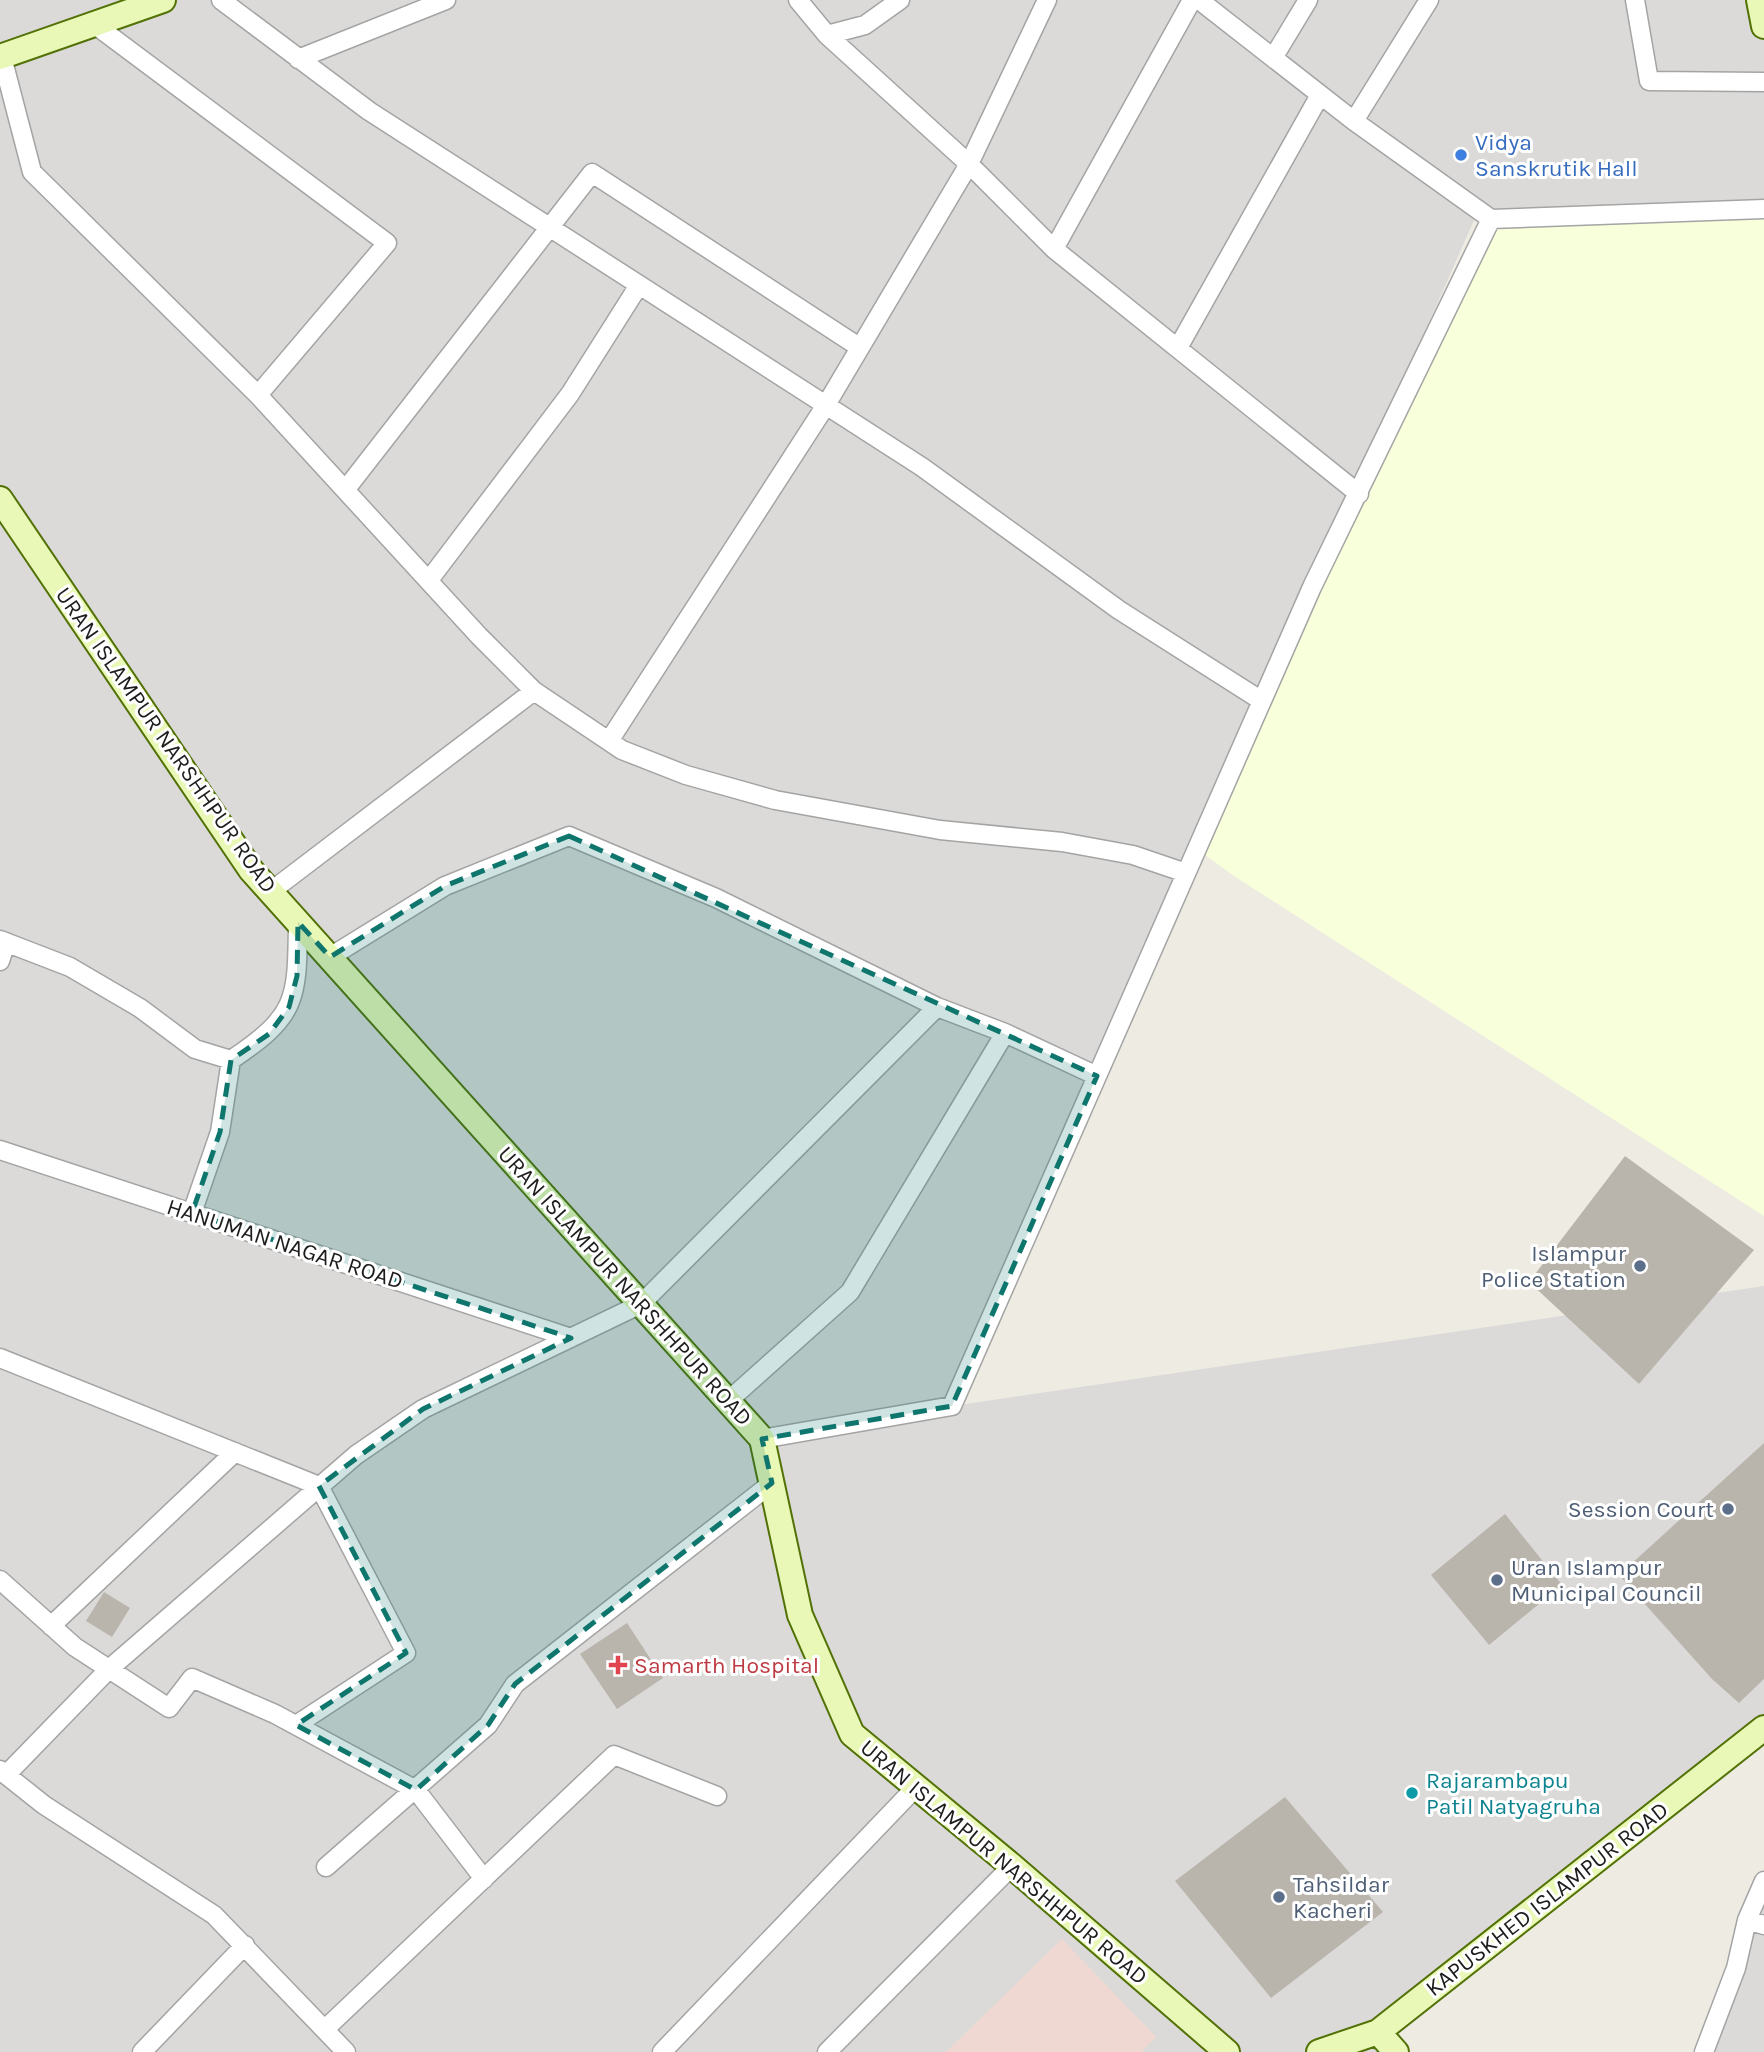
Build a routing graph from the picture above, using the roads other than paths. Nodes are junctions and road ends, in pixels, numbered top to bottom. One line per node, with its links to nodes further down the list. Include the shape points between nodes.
1 (163, 0): 13 (main road)
2 (221, 0): 18 (street)
3 (446, 0): 18 (street)
4 (798, 0): 15 (street)
5 (900, 0): 15 (street, via 865,25)
6 (1192, 0): 26 (street)
7 (1199, 0): 17 (street)
8 (1308, 0): 17 (street)
9 (1429, 0): 21 (street)
10 (1635, 0): 19 (street, via 1649,81)
11 (1759, 0): 14 (main road)
12 (1042, 2): 22 (street)
13 (94, 24): 16 (main road); 30 (street, via 387,243)
14 (1764, 26)
15 (827, 35): 22 (street)
16 (1, 57): 30 (street, via 32,172)
17 (1273, 58): 20 (street)
18 (299, 59): 25 (street, via 369,111)
19 (1764, 82)
20 (1320, 95): 21 (street); 28 (street)
21 (1354, 121): 24 (street)
22 (969, 164): 26 (street); 29 (street)
23 (1764, 209): 24 (street)
24 (1491, 219): 33 (street)
25 (549, 228): 27 (street); 29 (street, via 592,173); 32 (street)
26 (1054, 249): 28 (street)
27 (639, 285): 31 (street); 35 (street, via 570,394)
28 (1179, 346): 33 (street)
29 (859, 347): 31 (street)
30 (258, 395): 32 (street)
31 (826, 405): 37 (street, via 970,499 1119,610); 38 (street)
32 (346, 489): 35 (street)
33 (1359, 494): 37 (street)
34 (0, 499): 40 (main road, URAN ISLAMPUR NARSHHPUR ROAD)
35 (429, 580): 36 (street)
36 (534, 691): 38 (street); 40 (street)
37 (1262, 701): 39 (street)
38 (609, 741): 39 (street, via 687,775 775,800 860,817 1062,842 1133,855)
39 (1186, 873): 48 (street)
40 (270, 892): 41 (main road, URAN ISLAMPUR NARSHHPUR ROAD)
41 (298, 922): 43 (main road, URAN ISLAMPUR NARSHHPUR ROAD); 47 (street, via 297,976 289,1007 269,1034)
42 (3, 941): 44 (street); 47 (street, via 70,967 140,1008 195,1049)
43 (330, 957): 45 (street, via 445,886 569,836 716,898); 51 (main road, URAN ISLAMPUR NARSHHPUR ROAD)
44 (0, 961)
45 (937, 1007): 46 (street); 51 (street)
46 (1005, 1033): 48 (street); 54 (street, via 850,1292)
47 (231, 1060): 50 (street, via 220,1132)
48 (1097, 1076): 55 (street, via 952,1406)
49 (0, 1150): 50 (street, HANUMAN NAGAR ROAD)
50 (192, 1213): 52 (street, HANUMAN NAGAR ROAD)
51 (641, 1304): 52 (street); 54 (main road, URAN ISLAMPUR NARSHHPUR ROAD)
52 (571, 1338): 58 (street, via 423,1409)
53 (0, 1358): 56 (street)
54 (728, 1401): 55 (main road, URAN ISLAMPUR NARSHHPUR ROAD)
55 (762, 1440): 57 (main road, URAN ISLAMPUR NARSHHPUR ROAD)
56 (235, 1452): 58 (street); 60 (street)
57 (772, 1483): 65 (main road, URAN ISLAMPUR NARSHHPUR ROAD, via 800,1615 852,1734); 66 (street, via 515,1684 488,1725)
58 (319, 1486): 61 (street); 62 (street, via 406,1653)
59 (0, 1580): 60 (street)
60 (51, 1626): 61 (street)
61 (109, 1669): 62 (street, via 169,1709 191,1678); 64 (street)
62 (296, 1726): 66 (street)
63 (1764, 1728): 75 (main road, KAPUSKHED ISLAMPUR ROAD)
64 (3, 1772): 73 (street, via 44,1805 214,1914)
65 (916, 1786): 68 (main road, URAN ISLAMPUR NARSHHPUR ROAD); 78 (street)
66 (416, 1790): 69 (street); 70 (street)
67 (718, 1796): 70 (street, via 614,1755)
68 (1012, 1866): 79 (street); 80 (main road, URAN ISLAMPUR NARSHHPUR ROAD)
69 (326, 1867)
70 (484, 1879): 74 (street)
71 (1764, 1881): 72 (street)
72 (1756, 1922): 83 (street)
73 (245, 1945): 74 (street); 76 (street)
74 (325, 2029): 77 (street)
75 (1378, 2032): 81 (main road, KAPUSKHED ISLAMPUR ROAD); 82 (main road)
76 (142, 2052)
77 (346, 2052)
78 (662, 2052)
79 (827, 2052)
80 (1227, 2052)
81 (1319, 2052)
82 (1396, 2052)
83 (1704, 2052)

